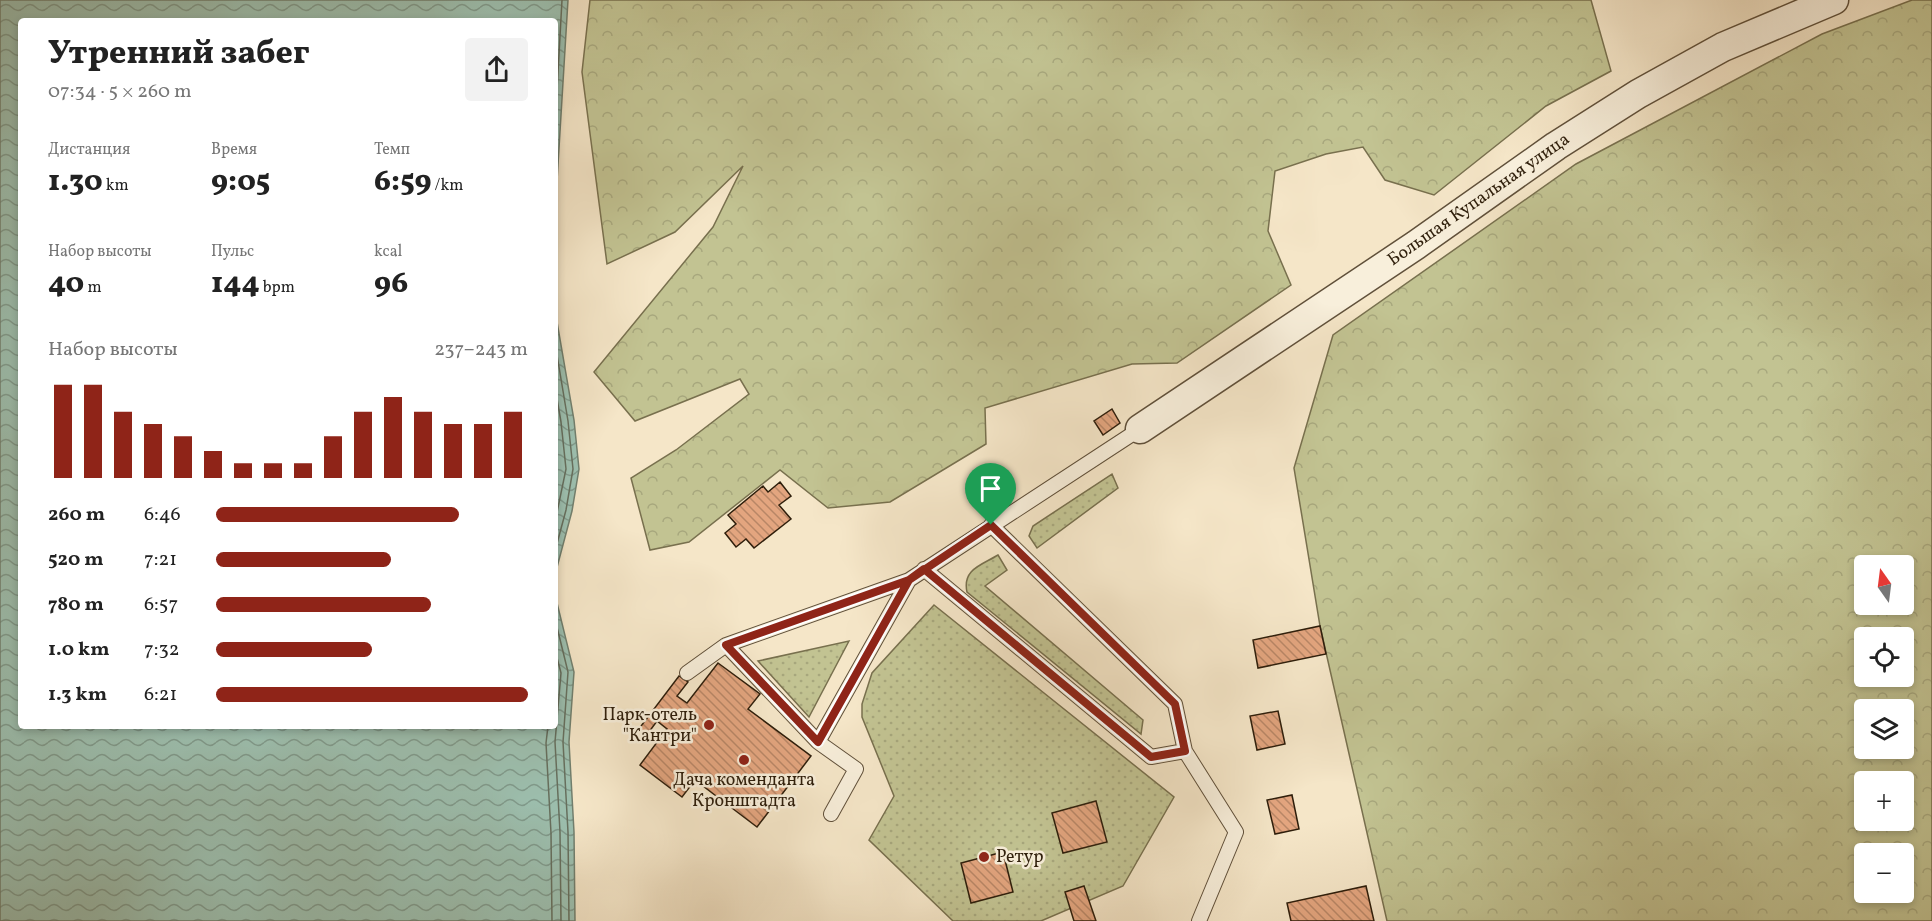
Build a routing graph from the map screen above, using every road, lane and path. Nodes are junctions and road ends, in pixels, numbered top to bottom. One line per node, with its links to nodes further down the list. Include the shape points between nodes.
1 (1834, 0): 2 (street, Большая Купальная улица, via 1723,47 1638,94)
2 (1140, 429): 3 (lane)
3 (991, 525): 4 (lane); 9 (lane, via 1175,704)
4 (924, 569): 5 (lane); 9 (lane, via 1151,757)
5 (909, 580): 6 (lane); 8 (lane)
6 (726, 645): 7 (lane); 8 (lane)
7 (687, 673)
8 (818, 742): 10 (lane, via 856,769)
9 (1185, 751): 11 (lane, via 1236,832)
10 (831, 814)
11 (1199, 921)

